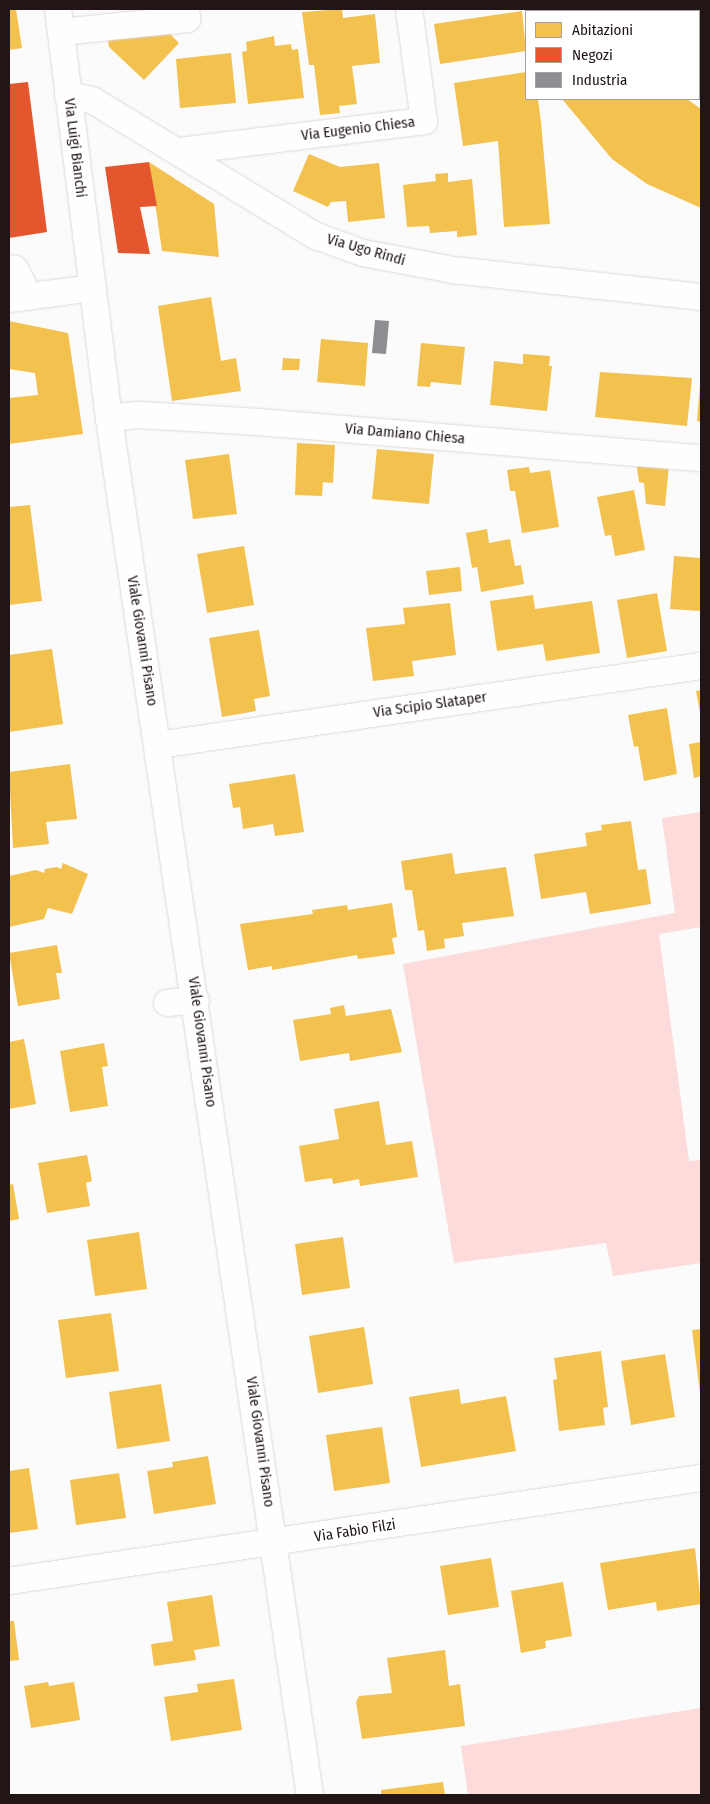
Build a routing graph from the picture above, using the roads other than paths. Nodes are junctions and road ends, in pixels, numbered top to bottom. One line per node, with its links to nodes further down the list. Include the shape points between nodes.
1 (186, 9): 3 (street, via 187,19)
2 (409, 9): 5 (street, Via Eugenio Chiesa, via 424,121)
3 (59, 20): 4 (street, Via Luigi Bianchi)
4 (68, 95): 5 (street, Via Ugo Rindi, via 92,100); 7 (street, Via Luigi Bianchi)
5 (180, 151): 8 (street, Via Ugo Rindi, via 305,230 363,253 453,270)
6 (9, 268): 9 (street, via 15,269)
7 (92, 288): 9 (street); 10 (street, Viale Giovanni Pisano)
8 (701, 297)
9 (19, 298)
10 (109, 418): 11 (street, Via Damiano Chiesa, via 140,415 259,422); 13 (street, Viale Giovanni Pisano)
11 (701, 458)
12 (701, 666): 13 (street, Via Scipio Slataper)
13 (158, 745): 14 (street, Viale Giovanni Pisano)
14 (196, 1000): 15 (street); 17 (street, Viale Giovanni Pisano)
15 (167, 1004)
16 (701, 1478): 17 (street, Via Fabio Filzi)
17 (274, 1544): 18 (street, Via Fabio Filzi); 19 (street, Viale Giovanni Pisano)
18 (9, 1581)
19 (310, 1795)

